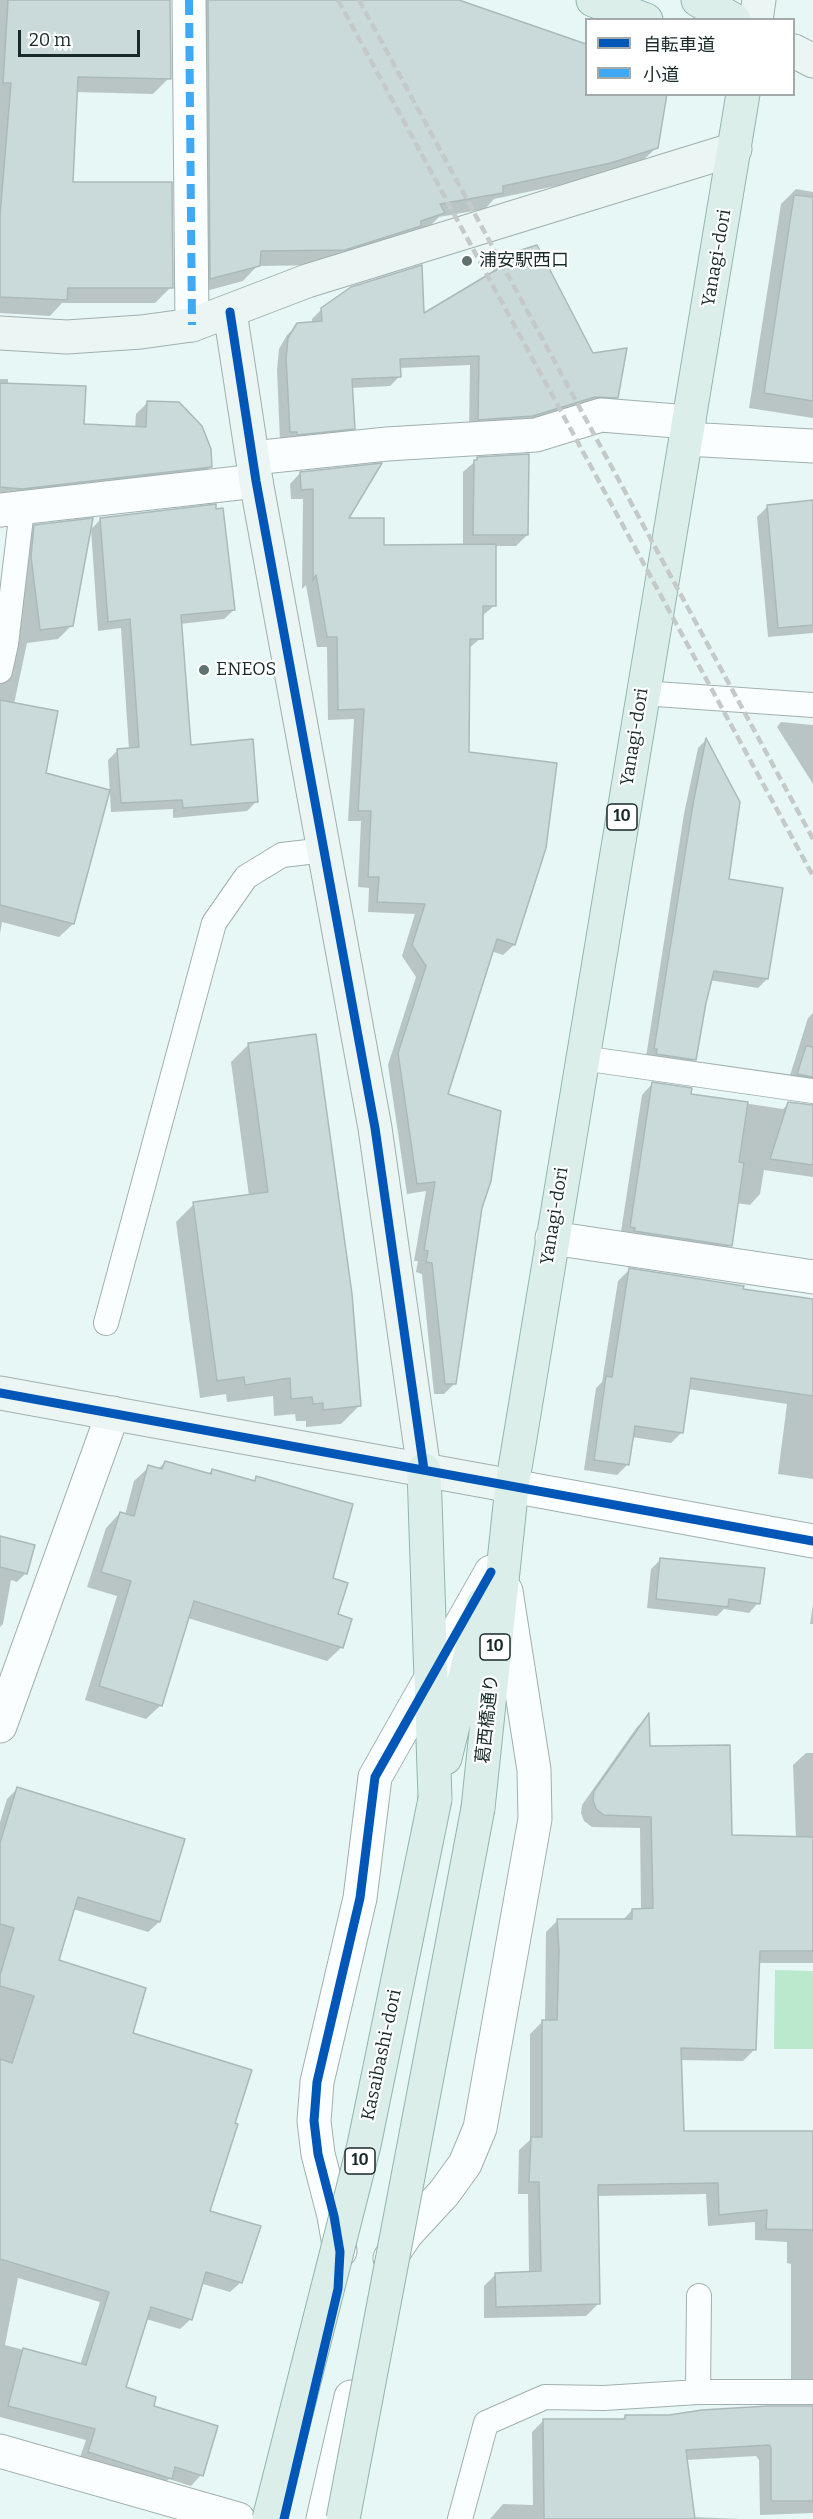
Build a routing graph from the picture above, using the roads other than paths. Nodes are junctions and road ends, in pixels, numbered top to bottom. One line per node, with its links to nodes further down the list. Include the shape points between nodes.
1 (189, 0): 13 (street)
2 (593, 0): 5 (main road)
3 (698, 0): 6 (main road)
4 (759, 0): 7 (street)
5 (641, 18)
6 (730, 18)
7 (756, 18)
8 (795, 51): 9 (street)
9 (813, 60)
10 (743, 96): 11 (main road, Yanagi-dori / 10)
11 (735, 149): 12 (street, via 307,281); 15 (main road, Yanagi-dori / 10)
12 (230, 312): 13 (street); 17 (street)
13 (192, 325): 14 (street, via 67,337)
14 (0, 333)
15 (687, 430): 16 (street); 17 (street, via 601,415 536,435 387,444); 20 (main road, Yanagi-dori / 10)
16 (813, 446)
17 (255, 469): 18 (street); 22 (street)
18 (11, 510): 19 (lane, via 6,644)
19 (0, 671)
20 (642, 693): 21 (lane); 23 (main road, Yanagi-dori / 10)
21 (813, 705)
22 (325, 850): 27 (lane, via 282,855 246,877 214,923); 30 (street, via 375,1128)
23 (582, 1058): 24 (lane); 25 (main road, Yanagi-dori / 10)
24 (813, 1091)
25 (552, 1238): 26 (street); 31 (main road, Yanagi-dori / 10)
26 (813, 1277)
27 (106, 1323)
28 (0, 1393): 29 (street)
29 (113, 1413): 30 (street); 35 (street)
30 (424, 1470): 31 (street); 34 (main road)
31 (512, 1486): 32 (street); 33 (main road, 葛西橋通り / 10)
32 (813, 1541)
33 (497, 1573): 34 (street); 36 (main road, 葛西橋通り / 10); 44 (street, via 534,1770 535,1819 480,2128 465,2164 407,2233 387,2262 378,2284); 45 (main road, 葛西橋通り / 10, bridge, via 478,1808)
34 (431, 1676): 36 (main road); 43 (street, via 375,1777 360,1898 317,2082 316,2143 340,2252 339,2289)
35 (0, 1726)
36 (435, 1799): 42 (main road, Kasaibashi-dori / 10, bridge, via 364,2145)
37 (699, 2296): 38 (lane)
38 (698, 2392): 39 (lane); 46 (lane, via 545,2397 486,2423)
39 (813, 2392)
40 (0, 2451): 41 (street)
41 (238, 2519)
42 (269, 2519)
43 (284, 2519)
44 (323, 2519)
45 (343, 2519)
46 (460, 2519)

